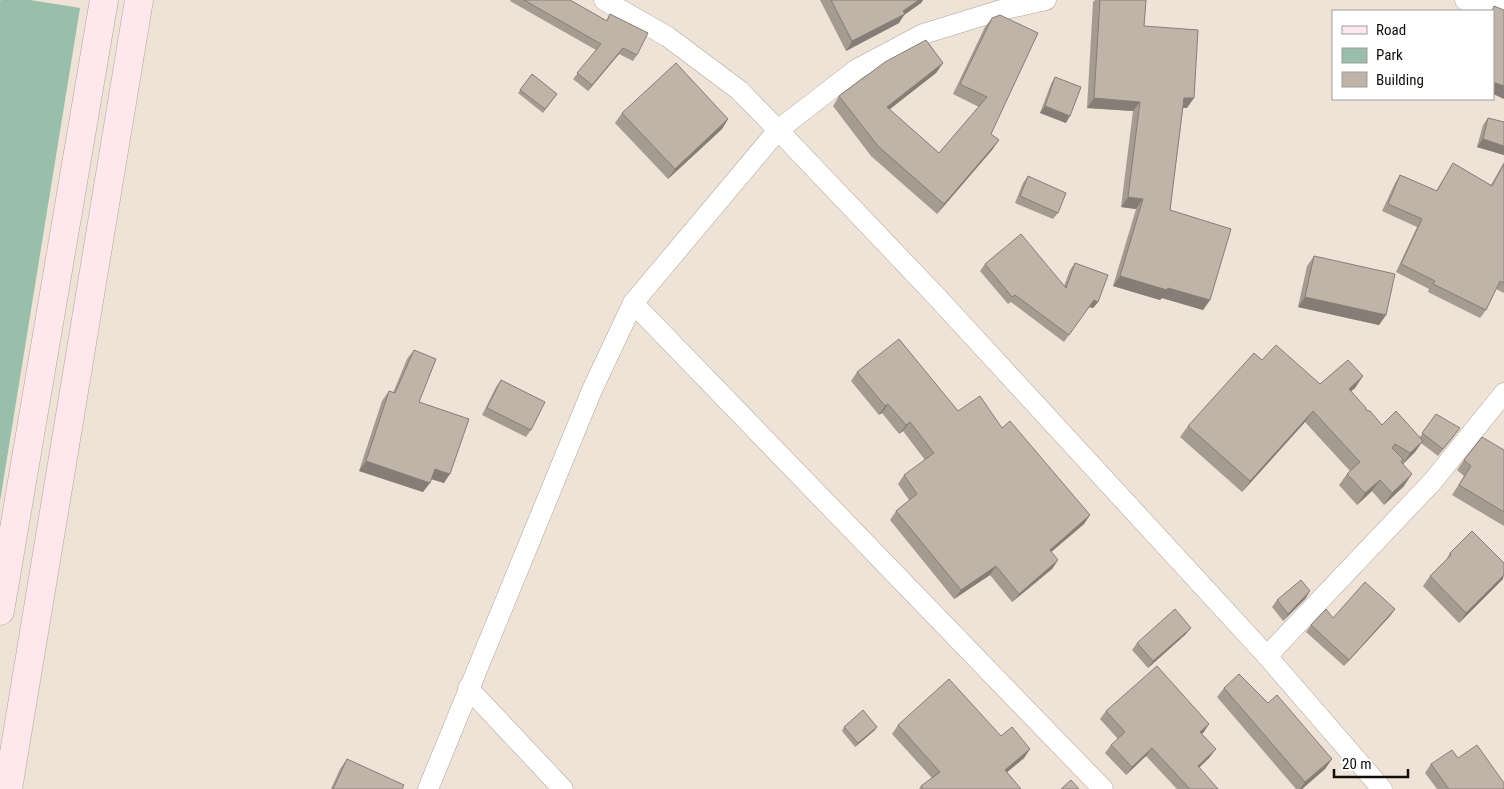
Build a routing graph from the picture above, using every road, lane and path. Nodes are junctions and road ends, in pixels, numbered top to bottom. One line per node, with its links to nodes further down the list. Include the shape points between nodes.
1 (104, 0): 10 (main road)
2 (139, 0): 13 (main road)
3 (604, 0): 7 (street, via 668,37 731,84)
4 (1046, 0): 7 (street, via 923,34 857,69)
5 (1465, 0): 6 (street)
6 (1504, 8)
7 (778, 130): 8 (street); 11 (street, via 936,296)
8 (633, 303): 12 (street, via 592,390); 16 (street)
9 (1504, 393): 11 (street, via 1434,481)
10 (0, 611)
11 (1267, 656): 17 (street)
12 (468, 688): 14 (street); 15 (street)
13 (8, 789)
14 (428, 789)
15 (563, 789)
16 (1104, 789)
17 (1382, 789)

